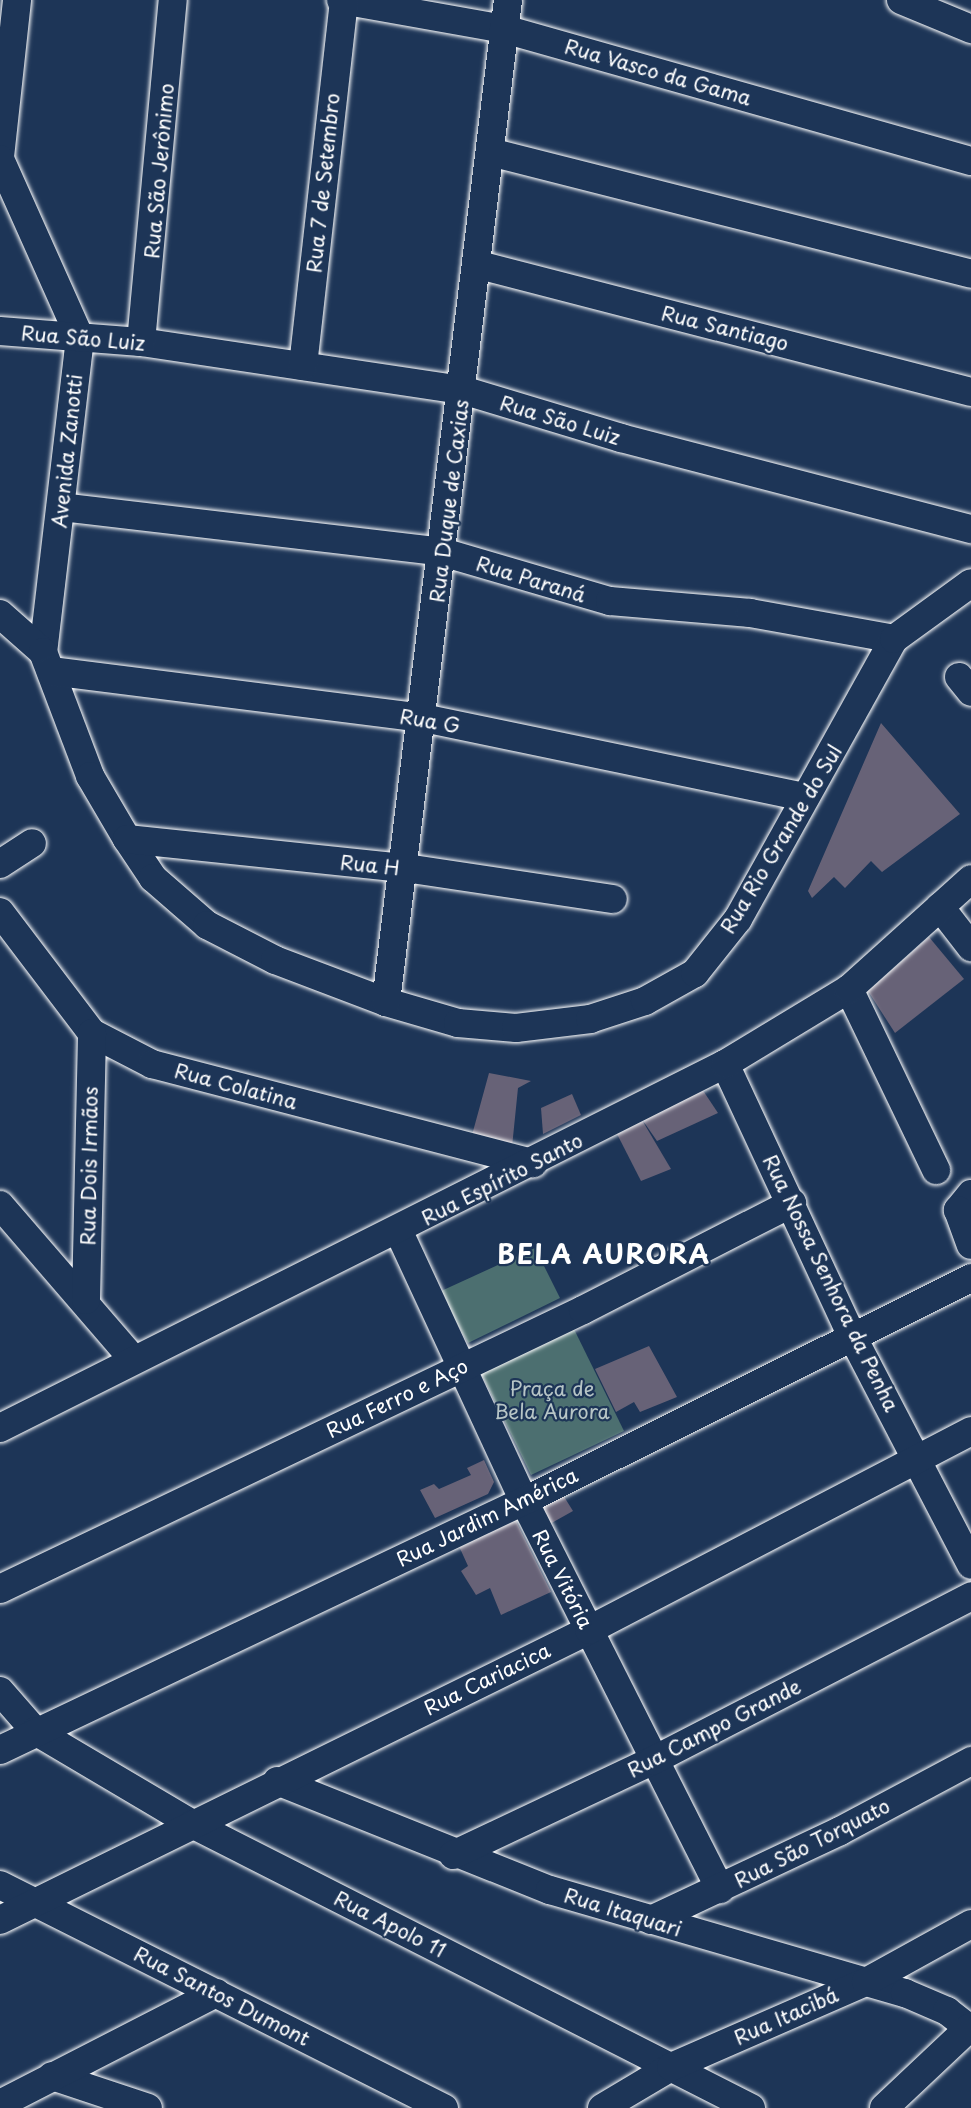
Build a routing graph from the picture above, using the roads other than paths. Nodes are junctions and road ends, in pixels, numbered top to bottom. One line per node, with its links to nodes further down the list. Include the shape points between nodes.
1 (17, 0): 10 (street)
2 (174, 0): 16 (street, Rua São Jerônimo)
3 (343, 0): 8 (street, Rua Vasco da Gama); 17 (street, Rua 7 de Setembro)
4 (508, 0): 8 (street, Rua Duque de Caxias)
5 (901, 0): 7 (street)
6 (944, 0): 7 (street)
7 (969, 28)
8 (504, 29): 9 (street, Rua Duque de Caxias); 11 (street, Rua Vasco da Gama)
9 (490, 152): 12 (street, Rua Duque de Caxias); 13 (street)
10 (0, 158): 15 (street)
11 (971, 161)
12 (479, 265): 18 (street, Rua Duque de Caxias); 19 (street, Rua Santiago)
13 (971, 274)
14 (0, 331): 15 (street, Rua São Luiz)
15 (80, 338): 16 (street, Rua São Luiz); 20 (street, Avenida Zanotti)
16 (141, 342): 17 (street, Rua São Luiz)
17 (303, 366): 18 (street, Rua São Luiz)
18 (462, 390): 21 (street, Rua São Luiz, via 621,438); 22 (street, Rua Duque de Caxias)
19 (971, 392)
20 (61, 507): 22 (street, Rua Paraná); 26 (street, Avenida Zanotti)
21 (971, 529)
22 (442, 552): 25 (street, Rua Paraná, via 610,601 750,613); 27 (street, Rua Duque de Caxias)
23 (971, 583): 25 (street)
24 (0, 614): 26 (street, Rua Rio Grande do Sul)
25 (894, 639): 28 (street, Rua Rio Grande do Sul)
26 (47, 661): 27 (street, Rua G); 29 (street, Rua Rio Grande do Sul, via 90,776)
27 (423, 718): 28 (street, Rua G); 32 (street, Rua Duque de Caxias)
28 (805, 797): 39 (street, Rua Rio Grande do Sul, via 738,920 695,973 645,1001 590,1019 516,1028 458,1023)
29 (127, 839): 32 (street, Rua H); 39 (street, Rua Rio Grande do Sul, via 153,878 207,926 275,960)
30 (32, 843): 31 (street)
31 (0, 864)
32 (405, 868): 34 (street, Rua H); 39 (street, Rua Duque de Caxias)
33 (971, 879): 35 (street, Rua Espírito Santo)
34 (613, 899)
35 (940, 907): 37 (street); 38 (street, Rua Espírito Santo)
36 (0, 912): 40 (street, Rua Colatina)
37 (971, 947)
38 (849, 988): 41 (street, Rua Espírito Santo); 43 (street)
39 (386, 1002)
40 (92, 1033): 42 (street, Rua Colatina, via 152,1064); 50 (street, Rua Dois Irmãos)
41 (725, 1064): 42 (street, Rua Espírito Santo); 45 (street, Rua Nossa Senhora da Penha)
42 (533, 1164): 47 (street, Rua Espírito Santo)
43 (936, 1170)
44 (964, 1202): 48 (street)
45 (792, 1203): 51 (street, Rua Nossa Senhora da Penha); 53 (street, Rua Ferro e Aço)
46 (0, 1205): 50 (street)
47 (399, 1232): 52 (street, Rua Espírito Santo); 53 (street, Rua Vitória)
48 (971, 1245)
49 (971, 1278): 51 (street, Rua Jardim América)
50 (86, 1300): 52 (street)
51 (851, 1334): 56 (street, Rua Nossa Senhora da Penha); 57 (street, Rua Jardim América)
52 (133, 1359): 54 (street, Rua Espírito Santo)
53 (464, 1365): 57 (street, Rua Vitória); 59 (street, Rua Ferro e Aço)
54 (0, 1428)
55 (971, 1431): 56 (street, Rua Cariacica)
56 (919, 1460): 58 (street, Rua Nossa Senhora da Penha); 61 (street, Rua Cariacica)
57 (524, 1501): 61 (street, Rua Vitória); 63 (street, Rua Jardim América)
58 (971, 1565)
59 (0, 1589)
60 (971, 1596): 65 (street, Rua Campo Grande)
61 (589, 1630): 65 (street, Rua Vitória); 67 (street, Rua Cariacica)
62 (0, 1691): 63 (street, Rua Apolo 11)
63 (34, 1731): 64 (street, Rua Jardim América); 68 (street, Rua Apolo 11)
64 (0, 1750)
65 (652, 1761): 69 (street, Rua Campo Grande); 71 (street, Rua Vitória)
66 (971, 1761): 71 (street, Rua São Torquato)
67 (277, 1781): 68 (street, Rua Cariacica); 69 (street, Rua Itaquari)
68 (192, 1824): 72 (street, Rua Cariacica); 79 (street, Rua Apolo 11)
69 (453, 1855): 74 (street, Rua Itaquari)
70 (0, 1885): 72 (street, Rua Santos Dumont)
71 (720, 1890): 74 (street, Rua São Torquato)
72 (36, 1901): 73 (street, Rua Cariacica); 77 (street, Rua Santos Dumont)
73 (0, 1920)
74 (651, 1920): 76 (street, Rua Itaquari)
75 (971, 1924): 76 (street, Rua Itacibá)
76 (866, 1982): 78 (street, Rua Itaquari, via 947,2011); 79 (street, Rua Itacibá)
77 (216, 1993): 80 (street); 83 (street, Rua Santos Dumont)
78 (970, 2029): 86 (street)
79 (671, 2067): 84 (street, Rua Itacibá); 85 (street, Rua Apolo 11)
80 (52, 2076): 81 (street); 82 (street)
81 (0, 2104)
82 (148, 2108)
83 (444, 2108)
84 (602, 2108)
85 (751, 2108)
86 (884, 2108)

